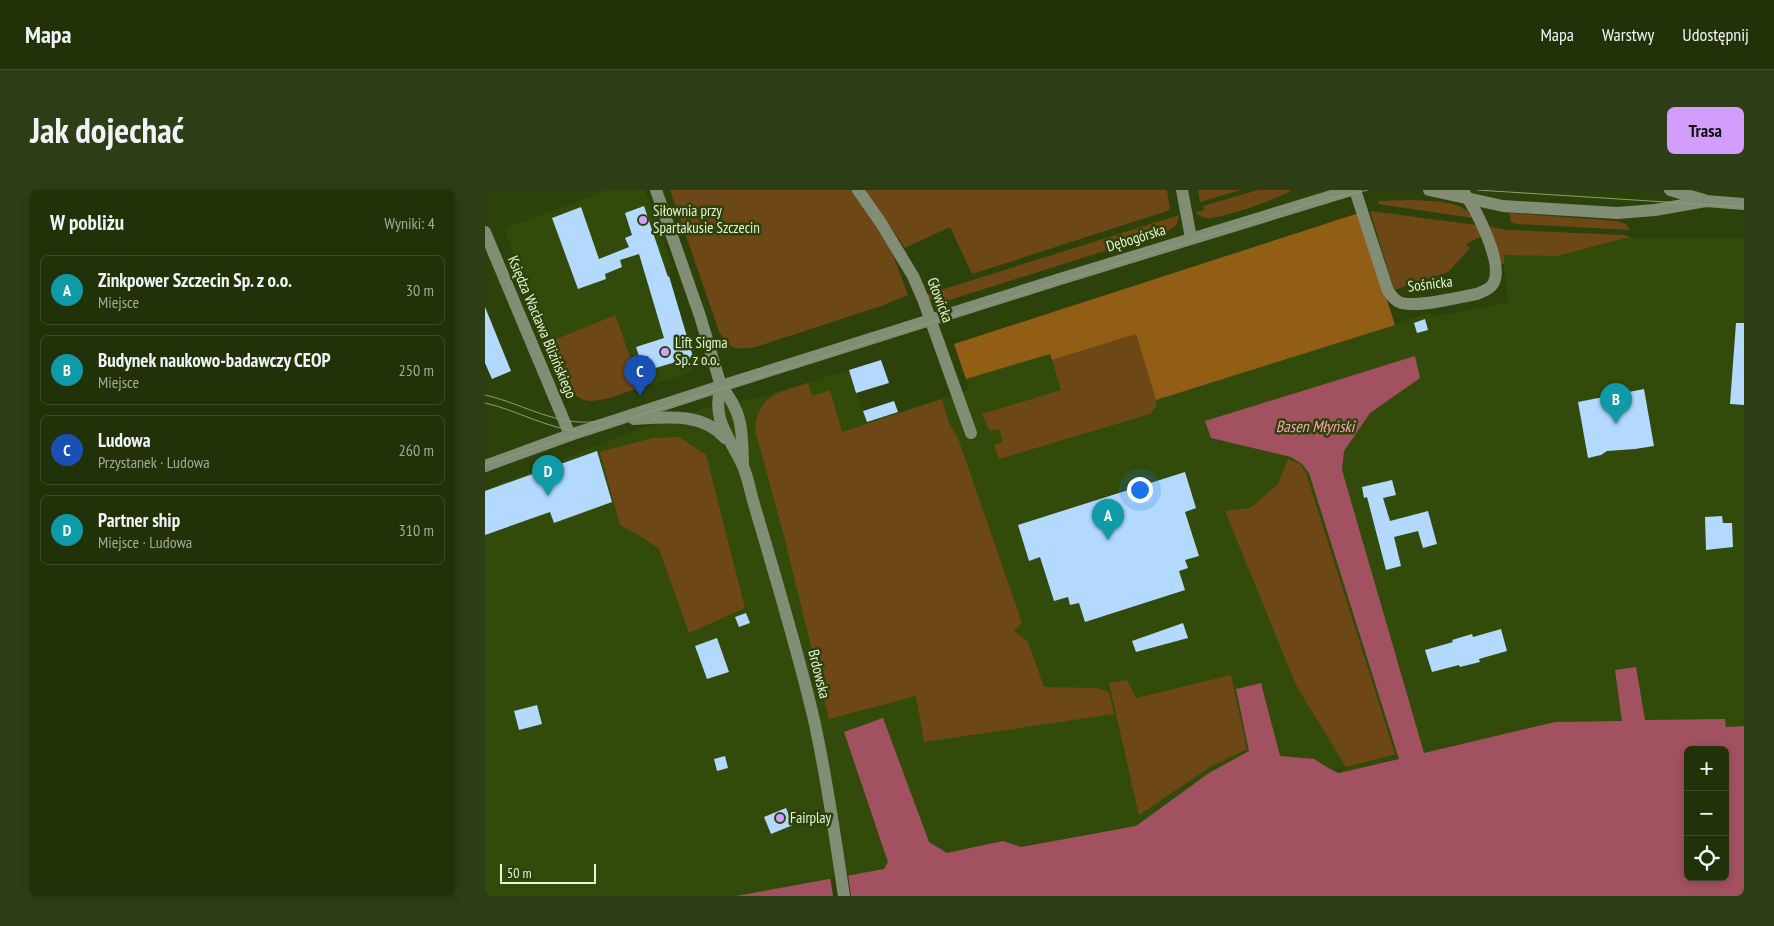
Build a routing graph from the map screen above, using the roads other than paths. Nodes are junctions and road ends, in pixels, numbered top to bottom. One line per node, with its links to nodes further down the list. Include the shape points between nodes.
1 (656, 190): 14 (street)
2 (858, 190): 13 (street, Głowicka, via 913,276)
3 (1182, 190): 12 (street)
4 (1351, 190): 12 (street, Dębogórska)
5 (1355, 190): 8 (street, Sośnicka, via 1386,286 1396,300 1405,304 1477,294 1494,282 1497,268)
6 (1429, 190): 8 (street)
7 (1670, 190): 9 (street)
8 (1466, 195): 9 (street, via 1511,207 1617,213)
9 (1706, 201): 10 (street)
10 (1744, 204)
11 (485, 232): 17 (street, Księdza Wacława Blizińskiego)
12 (1191, 238): 13 (street, Dębogórska)
13 (930, 320): 14 (street, Dębogórska); 16 (street, Głowicka)
14 (721, 386): 15 (street, Dębogórska); 18 (street, Brdowska, via 718,414); 19 (street, Brdowska, via 738,412)
15 (617, 420): 17 (street, Dębogórska); 18 (street, Brdowska, via 696,420 719,432)
16 (971, 433)
17 (570, 435): 20 (street, Dębogórska)
18 (733, 448): 19 (street, Brdowska)
19 (743, 465): 21 (street, Brdowska, via 811,708 825,773)
20 (485, 466)
21 (844, 896)

